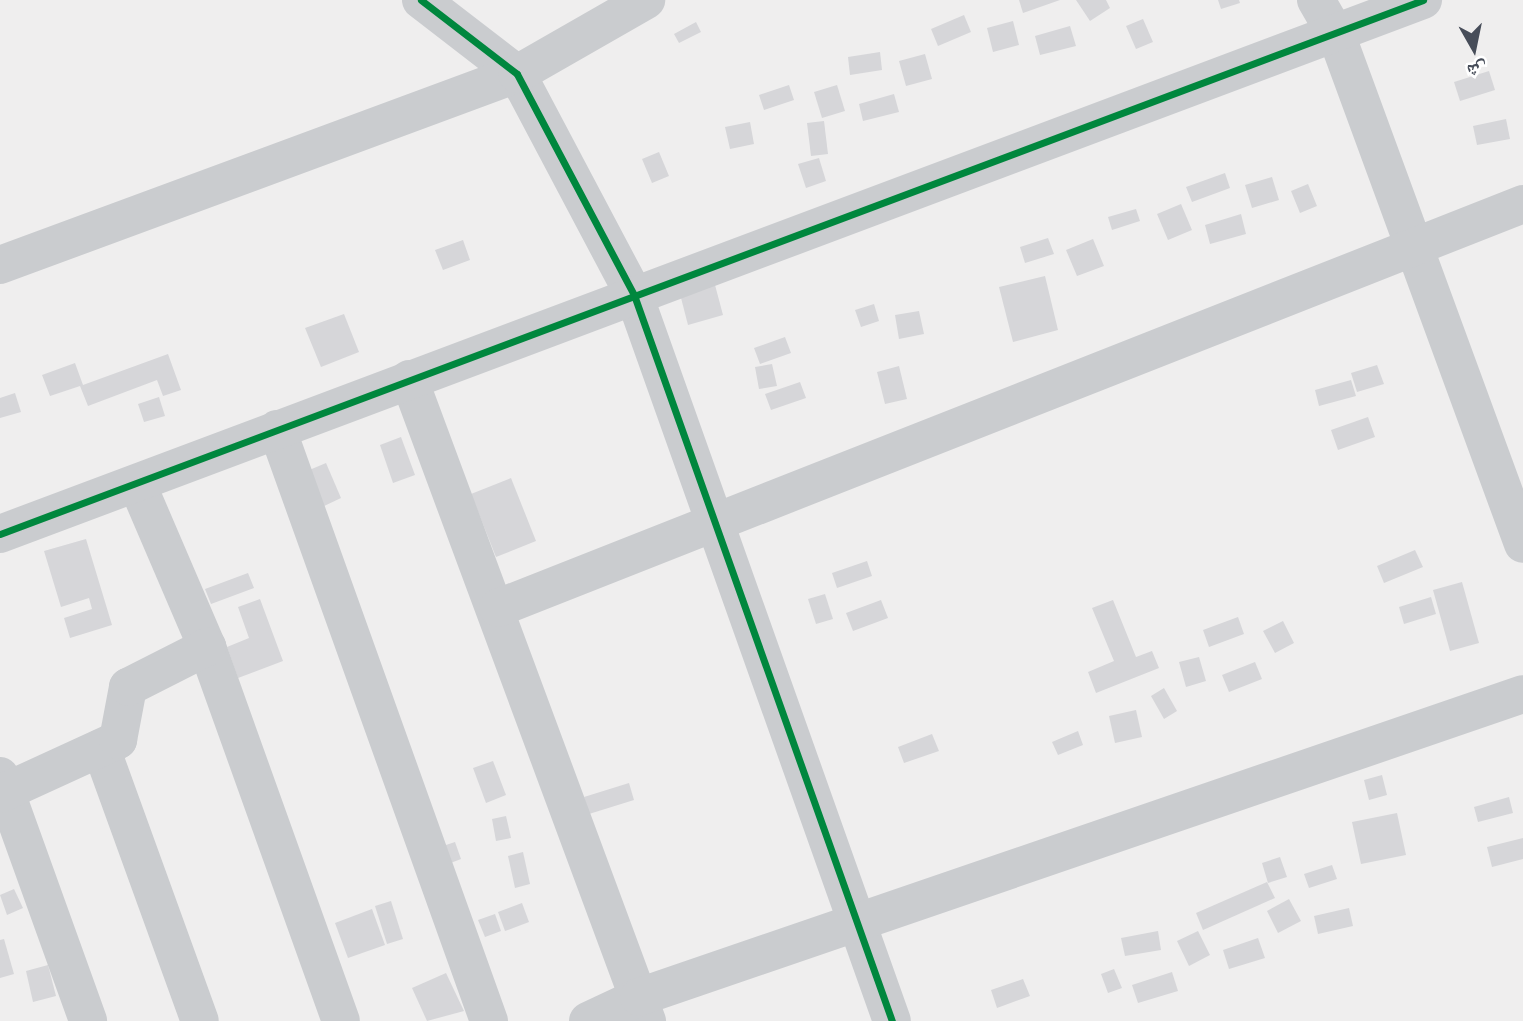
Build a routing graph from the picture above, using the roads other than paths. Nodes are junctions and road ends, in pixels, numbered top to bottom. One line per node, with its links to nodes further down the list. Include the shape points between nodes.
1 (421, 0): 6 (street)
2 (646, 0): 6 (street)
3 (1316, 0): 5 (street)
4 (1423, 0): 5 (street)
5 (1336, 34): 8 (street); 10 (street)
6 (517, 74): 9 (street); 10 (street)
7 (1523, 204): 8 (street)
8 (1409, 246): 14 (street); 16 (street)
9 (0, 265)
10 (634, 295): 11 (street); 14 (street)
11 (409, 379): 12 (street); 17 (street)
12 (278, 429): 13 (street); 27 (street)
13 (138, 486): 15 (street); 18 (street)
14 (718, 519): 17 (street); 22 (street)
15 (0, 534)
16 (1523, 544)
17 (498, 608): 23 (street)
18 (207, 647): 20 (street, via 128,687 122,733); 26 (street)
19 (1523, 694): 22 (street)
20 (101, 748): 21 (street); 25 (street)
21 (2, 788): 24 (street)
22 (856, 925): 23 (street); 29 (street)
23 (643, 1009): 28 (street)
24 (88, 1021)
25 (200, 1021)
26 (341, 1021)
27 (489, 1021)
28 (587, 1021)
29 (892, 1021)

